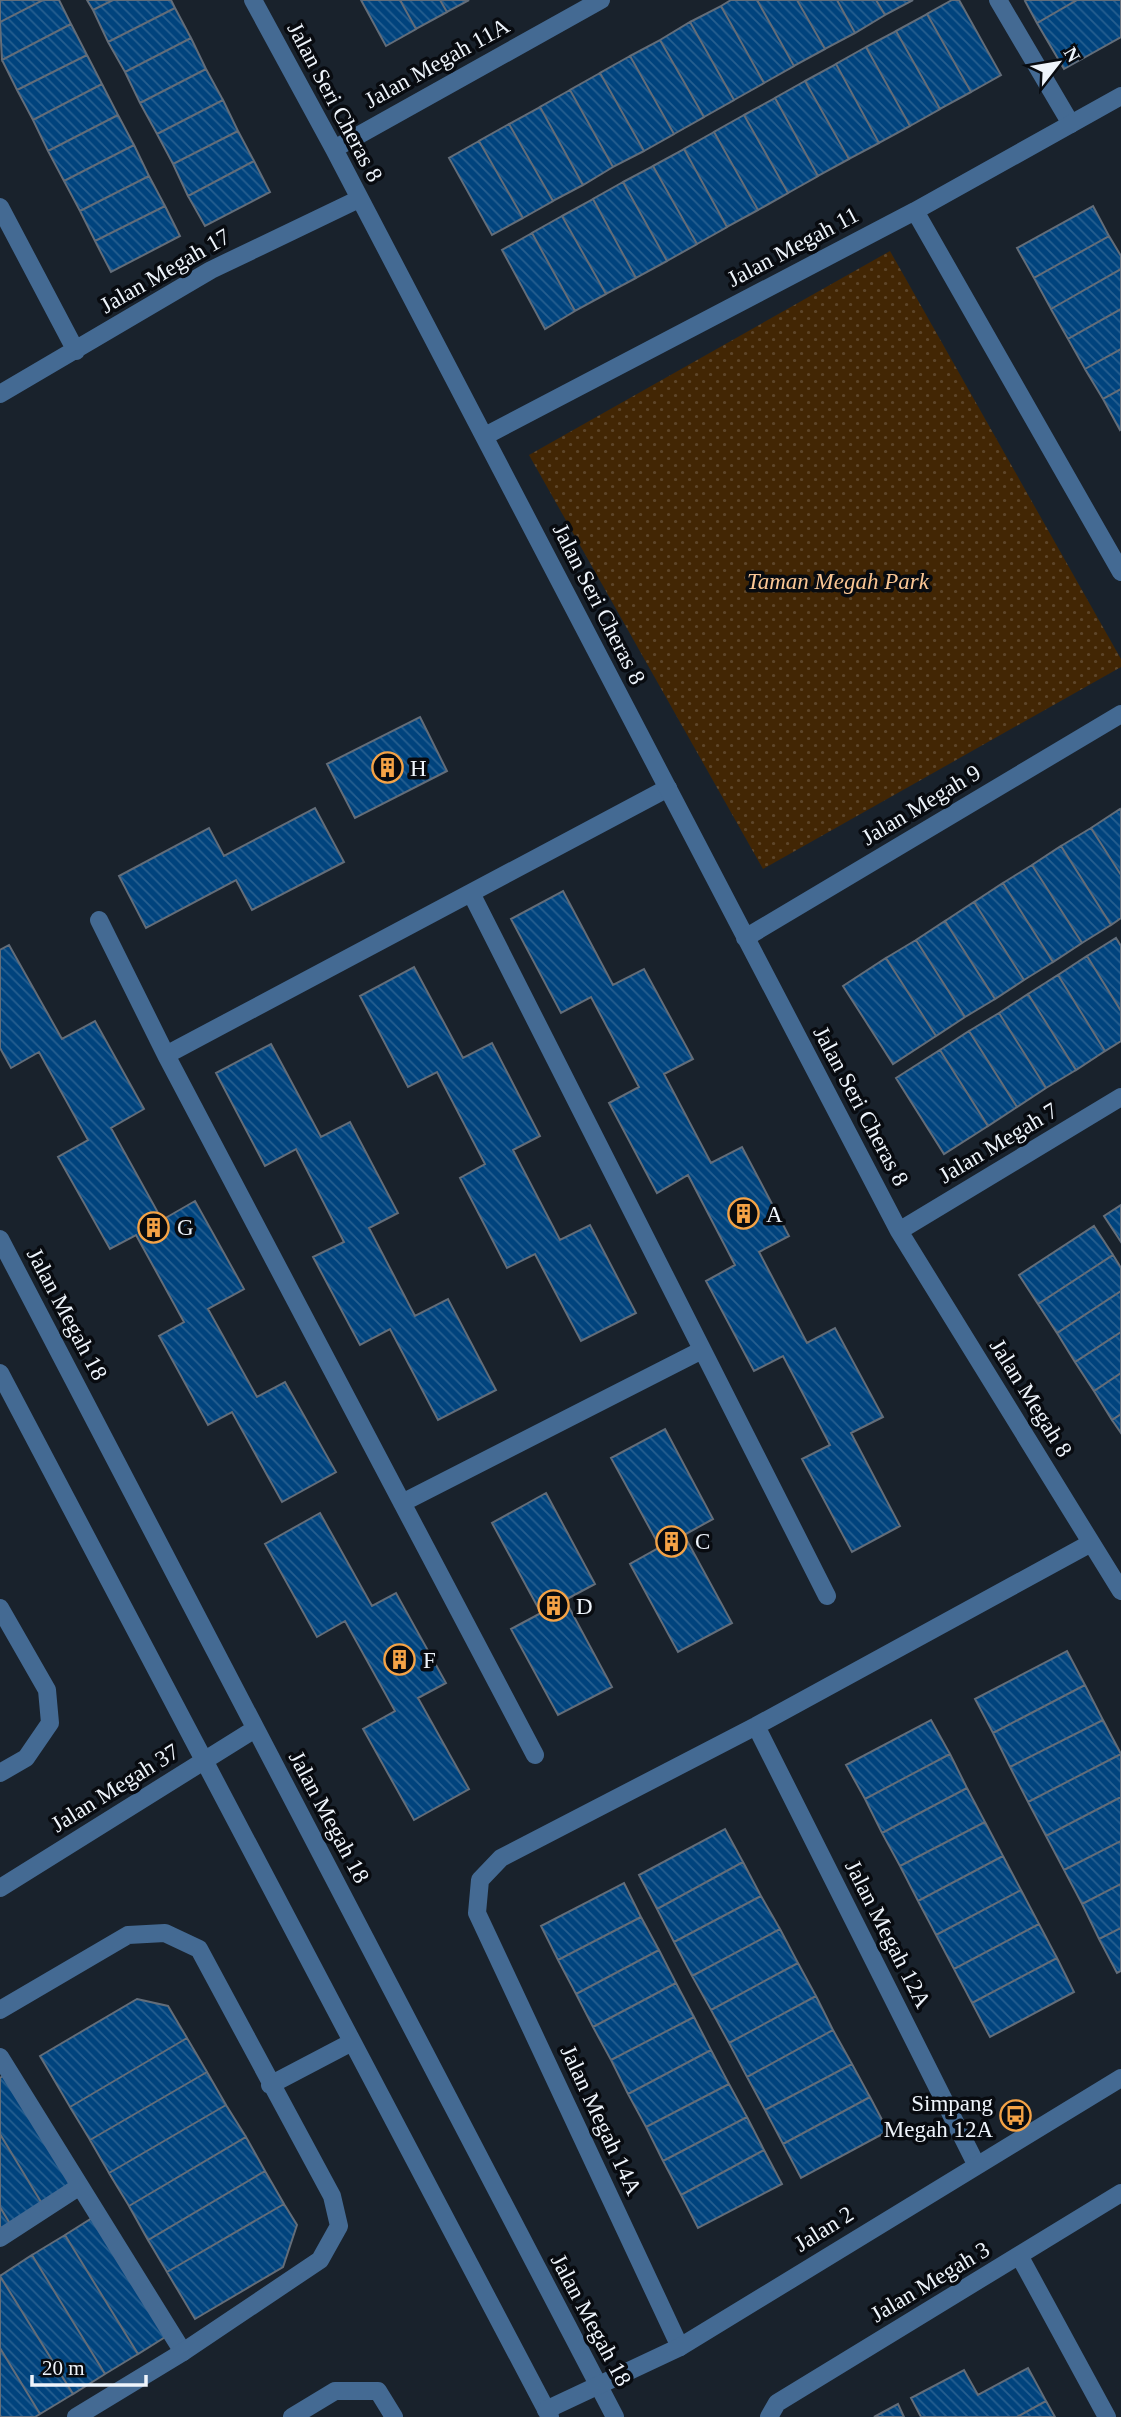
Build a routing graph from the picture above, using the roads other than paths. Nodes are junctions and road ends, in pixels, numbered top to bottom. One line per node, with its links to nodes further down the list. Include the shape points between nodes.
1 (253, 0): 6 (street, Jalan Seri Cheras 8)
2 (601, 0): 6 (street, Jalan Megah 11A)
3 (998, 0): 5 (street)
4 (1121, 96): 5 (street, Jalan Megah 11)
5 (1071, 124): 9 (street, Jalan Megah 11)
6 (334, 149): 7 (street, Jalan Seri Cheras 8)
7 (359, 199): 10 (street, Jalan Megah 17, via 211,270); 12 (street, Jalan Seri Cheras 8)
8 (0, 207): 10 (street)
9 (915, 211): 12 (street, Jalan Megah 11); 13 (street)
10 (76, 351): 11 (street, Jalan Megah 17)
11 (0, 394)
12 (485, 436): 15 (street, Jalan Seri Cheras 8)
13 (1121, 572)
14 (1121, 714): 18 (street, Jalan Megah 9)
15 (668, 788): 16 (street); 18 (street, Jalan Seri Cheras 8)
16 (471, 893): 19 (street); 25 (street)
17 (100, 920): 19 (street)
18 (745, 938): 21 (street, Jalan Seri Cheras 8)
19 (166, 1055): 27 (street)
20 (1121, 1097): 21 (street, Jalan Megah 7)
21 (900, 1231): 28 (street, Jalan Megah 8)
22 (0, 1240): 23 (street, Jalan Megah 18)
23 (16, 1271): 24 (street); 33 (street, Jalan Megah 18)
24 (0, 1281)
25 (702, 1350): 27 (street); 30 (street)
26 (0, 1373): 35 (street)
27 (402, 1503): 34 (street)
28 (1091, 1543): 29 (street, Jalan Megah 8); 32 (street)
29 (1121, 1590)
30 (827, 1596)
31 (0, 1608): 36 (street, via 47,1690 50,1723 26,1758)
32 (756, 1726): 43 (street, Jalan Megah 12A); 48 (street, Jalan Megah 14A, via 500,1858 480,1880 477,1913)
33 (256, 1729): 35 (street, Jalan Megah 37); 50 (street, Jalan Megah 18)
34 (535, 1755)
35 (204, 1761): 37 (street, Jalan Megah 37); 39 (street)
36 (0, 1773)
37 (0, 1888)
38 (0, 2010): 42 (street, via 128,1935 165,1933 199,1949)
39 (352, 2042): 42 (street); 51 (street)
40 (0, 2057): 44 (street)
41 (1121, 2078): 43 (street, Jalan 2)
42 (270, 2085): 49 (street, via 332,2196 339,2226 320,2260)
43 (976, 2164): 48 (street, Jalan 2)
44 (80, 2186): 46 (street); 49 (street)
45 (1121, 2193): 47 (street, Jalan Megah 3)
46 (0, 2238)
47 (1020, 2257): 56 (street, Jalan Megah 3, via 777,2403); 57 (street)
48 (680, 2347): 50 (street, Jalan 2)
49 (183, 2352): 52 (street)
50 (598, 2386): 51 (street, Jalan 2); 55 (street, Jalan Megah 18)
51 (548, 2413)
52 (76, 2417)
53 (292, 2417): 54 (street, via 335,2391 378,2391)
54 (394, 2417)
55 (615, 2417)
56 (769, 2417)
57 (1107, 2417)

